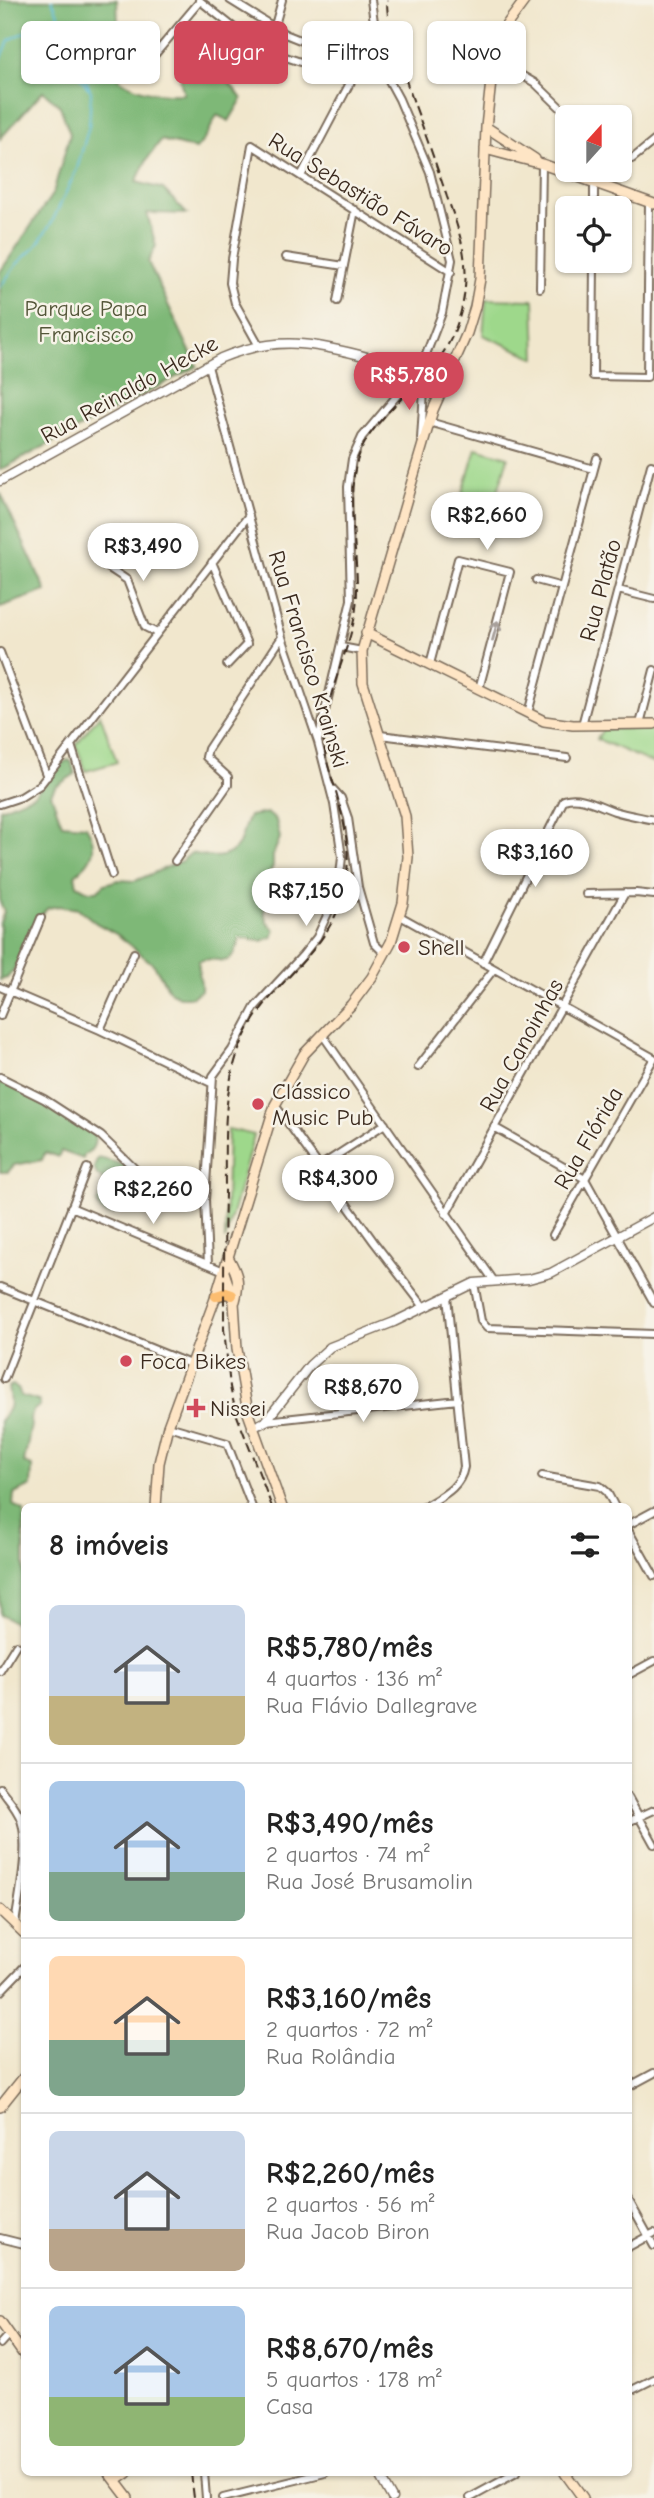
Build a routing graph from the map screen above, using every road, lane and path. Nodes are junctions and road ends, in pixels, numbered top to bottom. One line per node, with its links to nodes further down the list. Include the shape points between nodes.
1 (230, 0): 6 (street)
2 (282, 0): 7 (street)
3 (371, 0): 8 (street)
4 (525, 0): 15 (main road, via 497,45)
5 (199, 1): 9 (street); 10 (street, via 261,49)
6 (262, 21)
7 (276, 21)
8 (373, 21)
9 (160, 48)
10 (302, 62)
11 (526, 78): 14 (street)
12 (350, 84): 20 (street)
13 (391, 84): 27 (street, via 430,173 452,253)
14 (558, 105)
15 (486, 127): 17 (main road); 19 (main road)
16 (654, 141): 18 (street)
17 (485, 149): 19 (main road); 34 (main road, via 478,292 467,333)
18 (632, 159)
19 (542, 164): 21 (main road); 29 (street)
20 (301, 176): 24 (street, Rua Sebastião Fávaro); 31 (street, Rua Sebastião Fávaro, via 252,145 230,283 235,303)
21 (594, 183): 22 (street); 23 (main road)
22 (594, 196)
23 (651, 203): 28 (street, via 647,377 593,376)
24 (355, 210): 26 (street); 27 (street, Rua Sebastião Fávaro)
25 (286, 257): 26 (street)
26 (344, 267): 30 (street)
27 (452, 272): 33 (street)
28 (594, 273)
29 (540, 288)
30 (337, 301)
31 (259, 346): 32 (street, Rua Reinaldo Hecke); 33 (street, Rua Reinaldo Hecke, via 322,345)
32 (208, 366): 40 (street, Rua Reinaldo Hecke); 41 (street, Rua Francisco Krainski)
33 (421, 373): 34 (street, Rua Reinaldo Hecke); 36 (street); 51 (street, via 355,448 348,487 351,591)
34 (443, 385): 35 (main road)
35 (429, 422): 36 (main road); 39 (street)
36 (421, 450): 49 (main road)
37 (597, 458): 39 (street)
38 (653, 465): 46 (street, Rua Platão)
39 (594, 469): 45 (street)
40 (0, 481)
41 (249, 514): 42 (street); 50 (street, Rua Francisco Krainski)
42 (212, 562): 48 (street); 55 (street, via 247,643)
43 (103, 564): 48 (street, via 127,580 145,626)
44 (536, 580): 45 (street)
45 (562, 587): 58 (street)
46 (618, 590): 47 (street); 61 (street, Rua Platão)
47 (654, 599)
48 (158, 633): 64 (street)
49 (366, 633): 52 (main road); 54 (main road)
50 (282, 638): 63 (street, Rua Francisco Krainski); 70 (street, via 208,749 206,757 228,777 228,785)
51 (341, 648): 52 (street); 63 (street)
52 (362, 651): 62 (main road, via 363,683)
53 (0, 652): 66 (street)
54 (430, 664): 57 (main road); 57 (street, one-way to 54, via 510,572 458,559)
55 (227, 665)
56 (654, 670): 59 (street)
57 (479, 689): 58 (main road)
58 (528, 713): 61 (main road, via 551,723)
59 (640, 724): 60 (main road); 61 (main road)
60 (654, 724)
61 (583, 725)
62 (380, 735): 65 (street); 75 (main road, via 407,831 407,874)
63 (318, 743): 67 (street, Rua Francisco Krainski)
64 (71, 745): 66 (street); 71 (street)
65 (567, 758)
66 (47, 777): 68 (street, via 28,794)
67 (329, 785): 78 (street, Rua Francisco Krainski, via 341,798 348,818 358,887 374,943); 90 (street, via 342,857 339,884 328,914 309,948 255,1007)
68 (0, 804)
69 (654, 820): 79 (street, via 568,798 561,804)
70 (175, 861)
71 (112, 876)
72 (625, 893): 73 (street); 74 (street); 83 (street, Rua Canoinhas)
73 (586, 894)
74 (654, 895)
75 (400, 916): 78 (main road); 79 (street)
76 (41, 918): 82 (street)
77 (134, 953): 85 (street)
78 (385, 954): 86 (main road, via 358,998)
79 (484, 963): 80 (street)
80 (494, 969): 83 (street); 88 (street)
81 (0, 987): 82 (street)
82 (10, 990): 84 (street); 85 (street)
83 (562, 1007): 87 (street); 93 (street, Rua Canoinhas)
84 (0, 1016)
85 (100, 1030): 90 (street)
86 (323, 1034): 91 (main road, via 296,1066); 92 (street)
87 (654, 1058): 96 (street, Rua Flórida)
88 (418, 1067)
89 (0, 1077): 97 (street, via 101,1136 156,1184)
90 (211, 1083): 97 (street)
91 (275, 1105): 94 (street); 103 (main road)
92 (385, 1124): 94 (street); 99 (street)
93 (494, 1127): 96 (street); 99 (street, Rua Canoinhas)
94 (320, 1167): 114 (street)
95 (86, 1168): 98 (street)
96 (585, 1179): 101 (street, Rua Flórida); 102 (street)
97 (205, 1200): 104 (street)
98 (71, 1207): 104 (street); 112 (street)
99 (446, 1214): 106 (street)
100 (654, 1217): 102 (street)
101 (553, 1235)
102 (617, 1237): 106 (street, via 539,1277); 113 (street)
103 (228, 1257): 105 (main road); 111 (main road, via 238,1275)
104 (208, 1264): 105 (street)
105 (224, 1270): 109 (main road); 111 (main road)
106 (494, 1280): 107 (street)
107 (474, 1283): 110 (street); 115 (street, via 486,1328)
108 (0, 1287): 112 (street)
109 (216, 1296): 111 (main road, via 226,1293); 116 (main road)
110 (447, 1296): 114 (street); 118 (street)
111 (233, 1298): 121 (main road, via 239,1370)
112 (34, 1301): 116 (street); 117 (street)
113 (654, 1303)
114 (424, 1307): 119 (street, via 330,1347)
115 (654, 1334)
116 (191, 1364): 120 (main road)
117 (4, 1379)
118 (458, 1400): 119 (street); 126 (street, via 463,1474 454,1487)
119 (266, 1421): 121 (street)
120 (168, 1426): 123 (main road); 124 (street, via 227,1443)
121 (252, 1428): 125 (main road)
122 (542, 1476): 127 (street, via 600,1486)
123 (156, 1503)
124 (250, 1503)
125 (280, 1503)
126 (430, 1503)
127 (613, 1503)
128 (654, 1511): 129 (street)
129 (632, 1525)
130 (632, 1535): 131 (street)
131 (654, 1576)
132 (16, 1645): 134 (street)
133 (654, 1661): 135 (street)
134 (0, 1671)
135 (632, 1673)
136 (0, 1788): 139 (street)
137 (632, 1804): 140 (street)
138 (654, 1810): 140 (street)
139 (21, 1814)
140 (639, 1817): 141 (street); 142 (street)
141 (632, 1820)
142 (654, 1844)
143 (21, 1869): 145 (street)
144 (0, 1910): 145 (main road)
145 (15, 1924): 146 (main road)
146 (21, 1930)
147 (21, 1970): 148 (street)
148 (0, 1992)
149 (654, 2073): 151 (street)
150 (21, 2081): 152 (main road)
151 (632, 2085)
152 (0, 2107)
153 (632, 2205): 154 (street)
154 (651, 2234): 157 (street); 158 (street)
155 (0, 2238): 156 (street)
156 (21, 2243)
157 (632, 2245)
158 (654, 2246)
159 (0, 2321): 160 (main road)
160 (9, 2334): 161 (street); 162 (main road)
161 (0, 2344)
162 (21, 2351)
163 (654, 2379): 164 (street)
164 (632, 2390)
165 (111, 2476): 172 (main road)
166 (123, 2476): 172 (main road)
167 (204, 2476): 175 (street)
168 (313, 2476): 176 (street)
169 (380, 2476): 177 (street)
170 (510, 2476): 178 (street)
171 (567, 2476): 179 (main road)
172 (115, 2482): 173 (main road); 174 (main road)
173 (121, 2498)
174 (128, 2498)
175 (206, 2498)
176 (223, 2498)
177 (392, 2498)
178 (470, 2498)
179 (583, 2498)

